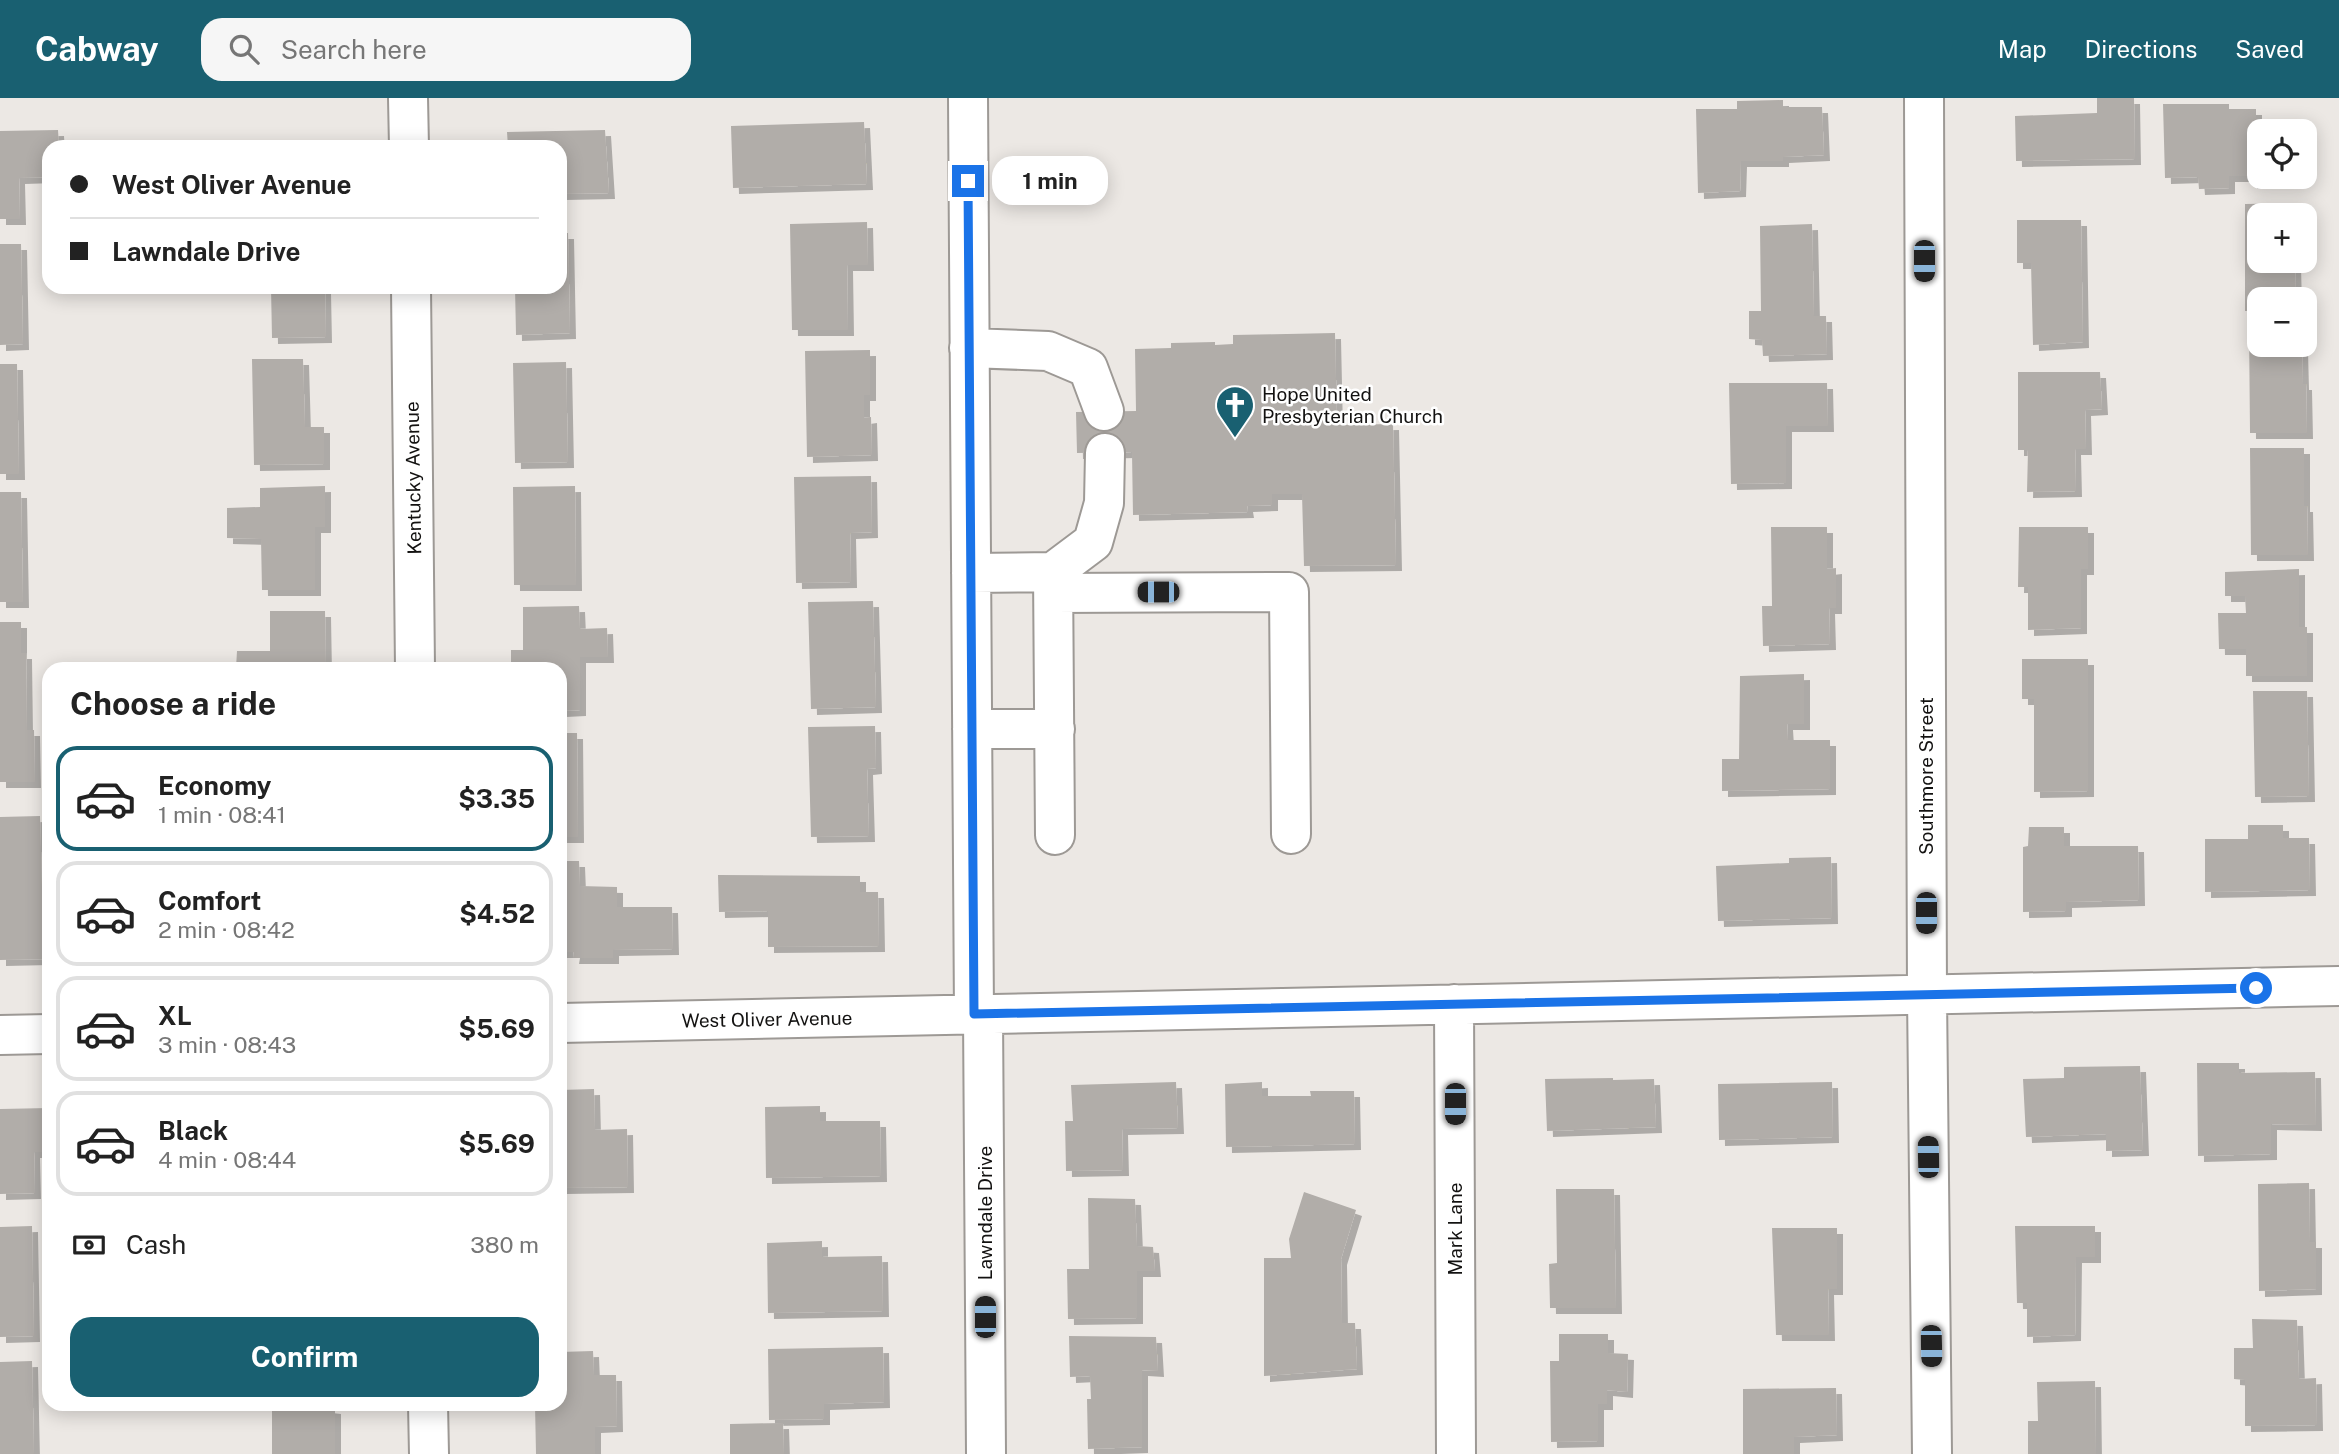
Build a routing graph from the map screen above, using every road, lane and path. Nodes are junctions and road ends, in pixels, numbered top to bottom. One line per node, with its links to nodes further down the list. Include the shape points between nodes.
1 (408, 98): 4 (street)
2 (968, 98): 6 (street, Lawndale Drive)
3 (1924, 98): 17 (street, Southmore Street)
4 (409, 140)
5 (411, 294): 11 (street, Kentucky Avenue)
6 (969, 348): 7 (street, via 1048,351 1088,368); 9 (street, Lawndale Drive)
7 (1104, 411)
8 (1105, 453): 10 (street, via 1104,503 1093,542)
9 (971, 573): 10 (street); 12 (street, Lawndale Drive)
10 (1053, 583): 13 (street); 14 (street, via 1289,592)
11 (415, 662)
12 (972, 729): 13 (street); 19 (street, Lawndale Drive)
13 (1055, 729): 15 (street)
14 (1291, 834)
15 (1055, 835)
16 (2339, 986): 17 (street, West Oliver Avenue)
17 (1927, 995): 18 (street, West Oliver Avenue); 27 (street, Southmore Street)
18 (1454, 1004): 19 (street, West Oliver Avenue); 26 (street, Mark Lane)
19 (978, 1014): 20 (street, West Oliver Avenue); 25 (street, Lawndale Drive)
20 (567, 1023)
21 (42, 1034): 22 (street)
22 (0, 1035)
23 (428, 1411): 24 (street)
24 (429, 1454)
25 (986, 1454)
26 (1456, 1454)
27 (1932, 1454)

